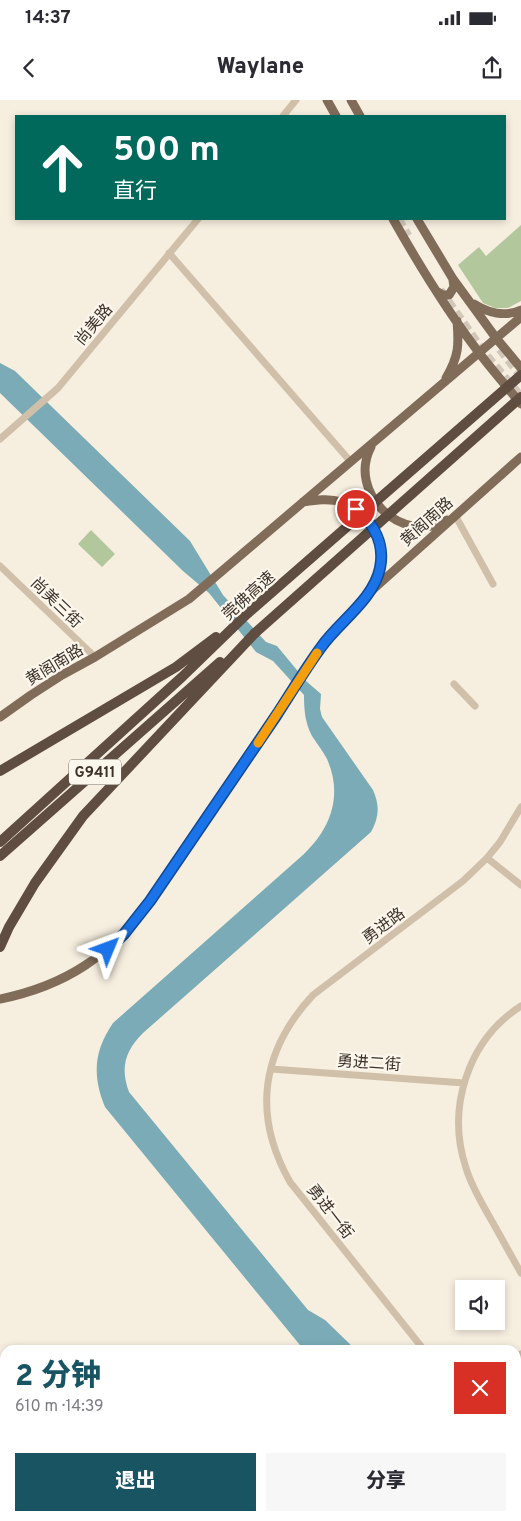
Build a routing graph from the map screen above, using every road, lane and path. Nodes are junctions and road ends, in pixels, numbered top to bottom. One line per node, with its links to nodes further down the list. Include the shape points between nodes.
1 (296, 100): 4 (street)
2 (327, 100): 5 (main road)
3 (351, 100): 6 (main road)
4 (284, 115)
5 (335, 115)
6 (359, 115)
7 (197, 220): 10 (street, 尚美路)
8 (394, 220): 12 (main road)
9 (418, 220): 11 (main road)
10 (169, 253): 24 (street, 尚美路, via 58,388); 27 (street)
11 (453, 279): 12 (main road, via 450,295); 13 (main road)
12 (438, 292): 16 (main road)
13 (468, 300): 14 (main road, via 490,312); 17 (main road)
14 (521, 310)
15 (521, 317): 17 (main road, 黄阁南路)
16 (457, 320): 18 (main road); 21 (main road, via 457,355)
17 (496, 338): 18 (main road, 黄阁南路); 19 (main road)
18 (479, 352): 21 (main road, 黄阁南路); 23 (main road)
19 (521, 368)
20 (521, 375): 33 (highway, 莞佛高速 / G9411, bridge)
21 (443, 384): 25 (main road, 黄阁南路)
22 (521, 397): 36 (highway, 莞佛高速, bridge)
23 (521, 404)
24 (0, 439)
25 (374, 442): 27 (main road, 黄阁南路); 29 (main road, via 367,454 366,482 384,512 402,523 415,526 430,526)
26 (519, 460): 29 (main road, 黄阁南路)
27 (350, 462): 28 (main road, 黄阁南路)
28 (303, 502): 32 (main road, via 331,500 344,503 356,509 374,528 382,554 381,568); 34 (main road, 黄阁南路, via 189,599)
29 (456, 515): 31 (street); 32 (main road, 黄阁南路)
30 (0, 566): 34 (street, 尚美三街)
31 (493, 584)
32 (370, 593): 46 (main road, 黄阁南路, via 322,645 138,918 124,934 84,967 47,985)
33 (248, 613): 39 (highway, via 176,667); 41 (highway, 莞佛高速 / G9411)
34 (95, 657): 38 (main road, 黄阁南路)
35 (454, 684): 37 (street)
36 (192, 692): 42 (highway, G9411); 45 (highway, via 83,816 34,883)
37 (475, 706)
38 (0, 717)
39 (0, 771)
40 (521, 807): 43 (street, 勇进路)
41 (0, 842)
42 (0, 856)
43 (487, 858): 44 (street); 48 (street, 勇进路, via 463,881 313,995 288,1026)
44 (521, 885)
45 (0, 947)
46 (0, 999)
47 (521, 1006): 49 (street, via 501,1021 482,1043)
48 (271, 1069): 49 (street, 勇进二街); 51 (street, 勇进一街, via 268,1116 270,1133 282,1166 301,1196)
49 (464, 1084): 50 (street, via 459,1125 462,1154 477,1193)
50 (521, 1273)
51 (420, 1345)

